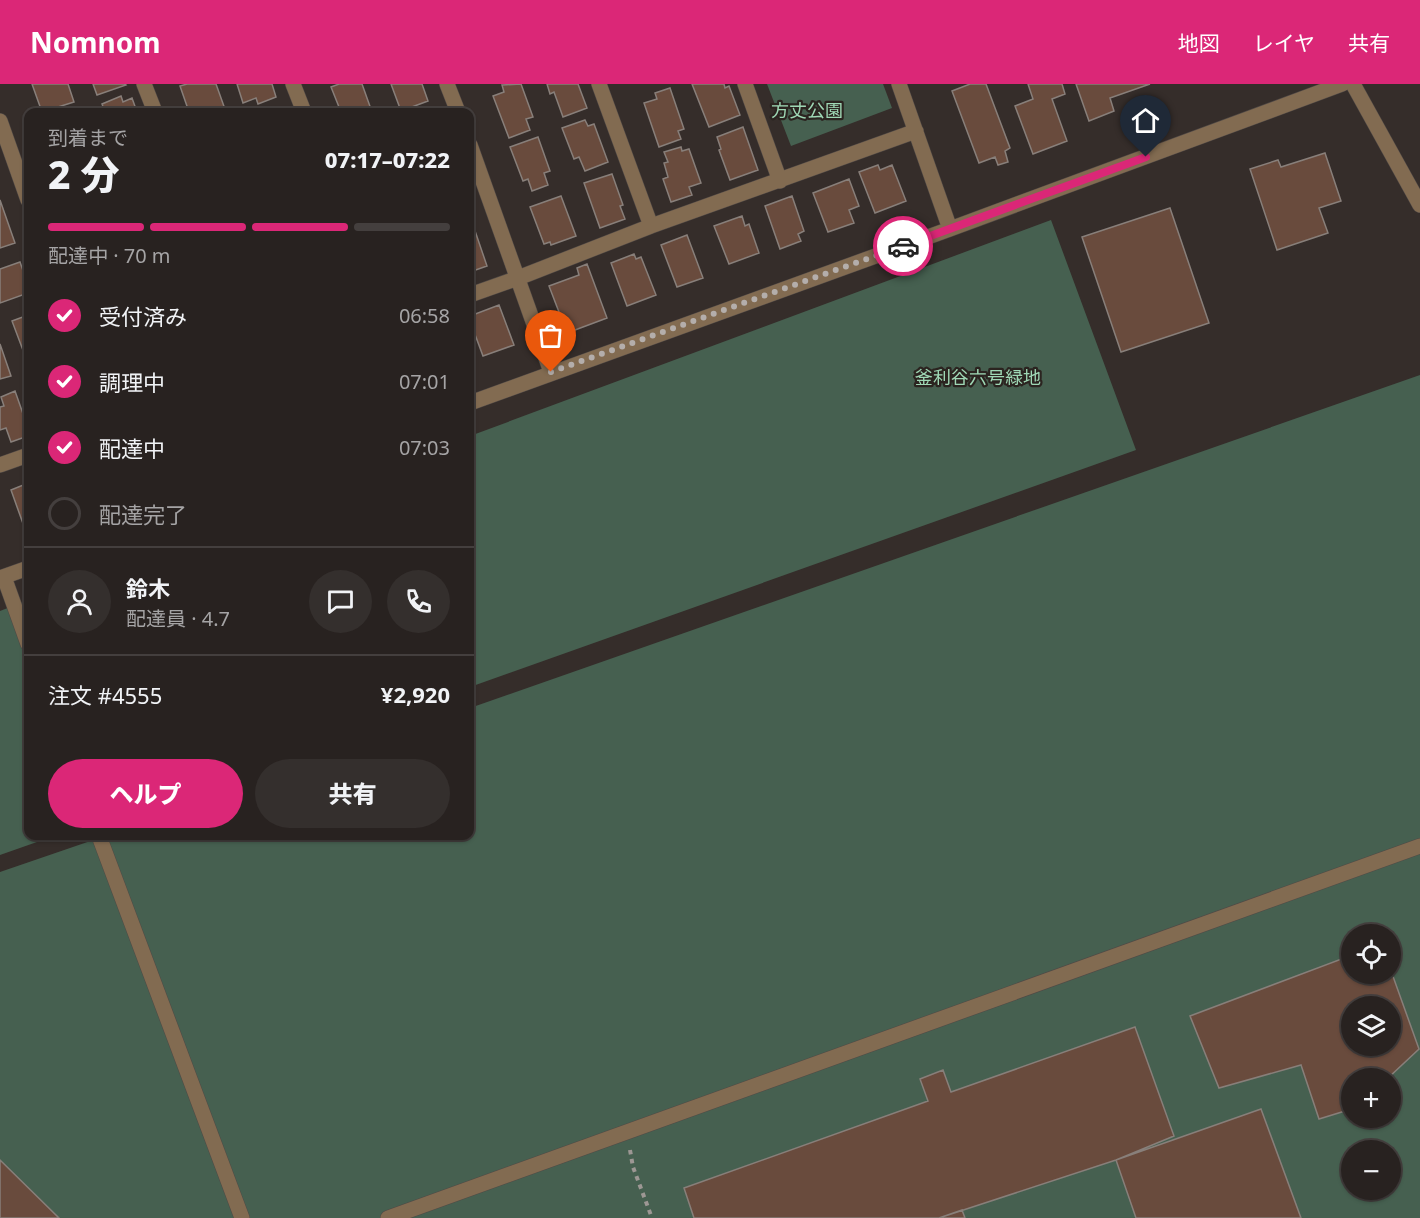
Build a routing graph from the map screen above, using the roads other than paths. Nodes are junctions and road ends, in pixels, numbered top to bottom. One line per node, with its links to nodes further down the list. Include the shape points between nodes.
1 (144, 84): 9 (street)
2 (293, 84): 10 (street)
3 (447, 84): 11 (street)
4 (599, 84): 20 (street)
5 (745, 84): 17 (street)
6 (899, 84): 13 (street)
7 (1342, 84): 21 (street)
8 (1353, 84): 19 (street)
9 (153, 108)
10 (302, 108)
11 (456, 108)
12 (0, 121): 15 (street)
13 (916, 131): 17 (street); 21 (street)
14 (474, 156): 22 (street)
15 (15, 165): 16 (street); 18 (street)
16 (0, 170)
17 (780, 181): 20 (street)
18 (24, 189)
19 (1420, 205)
20 (651, 226): 22 (street)
21 (950, 230): 24 (street)
22 (518, 278): 23 (street); 24 (street)
23 (474, 294)
24 (551, 372): 25 (street)
25 (474, 401)
26 (24, 456): 27 (street)
27 (0, 465)
28 (24, 569): 29 (street)
29 (2, 577): 30 (street)
30 (24, 634)
31 (100, 840): 33 (street)
32 (1420, 846): 34 (street)
33 (242, 1218)
34 (388, 1218)

